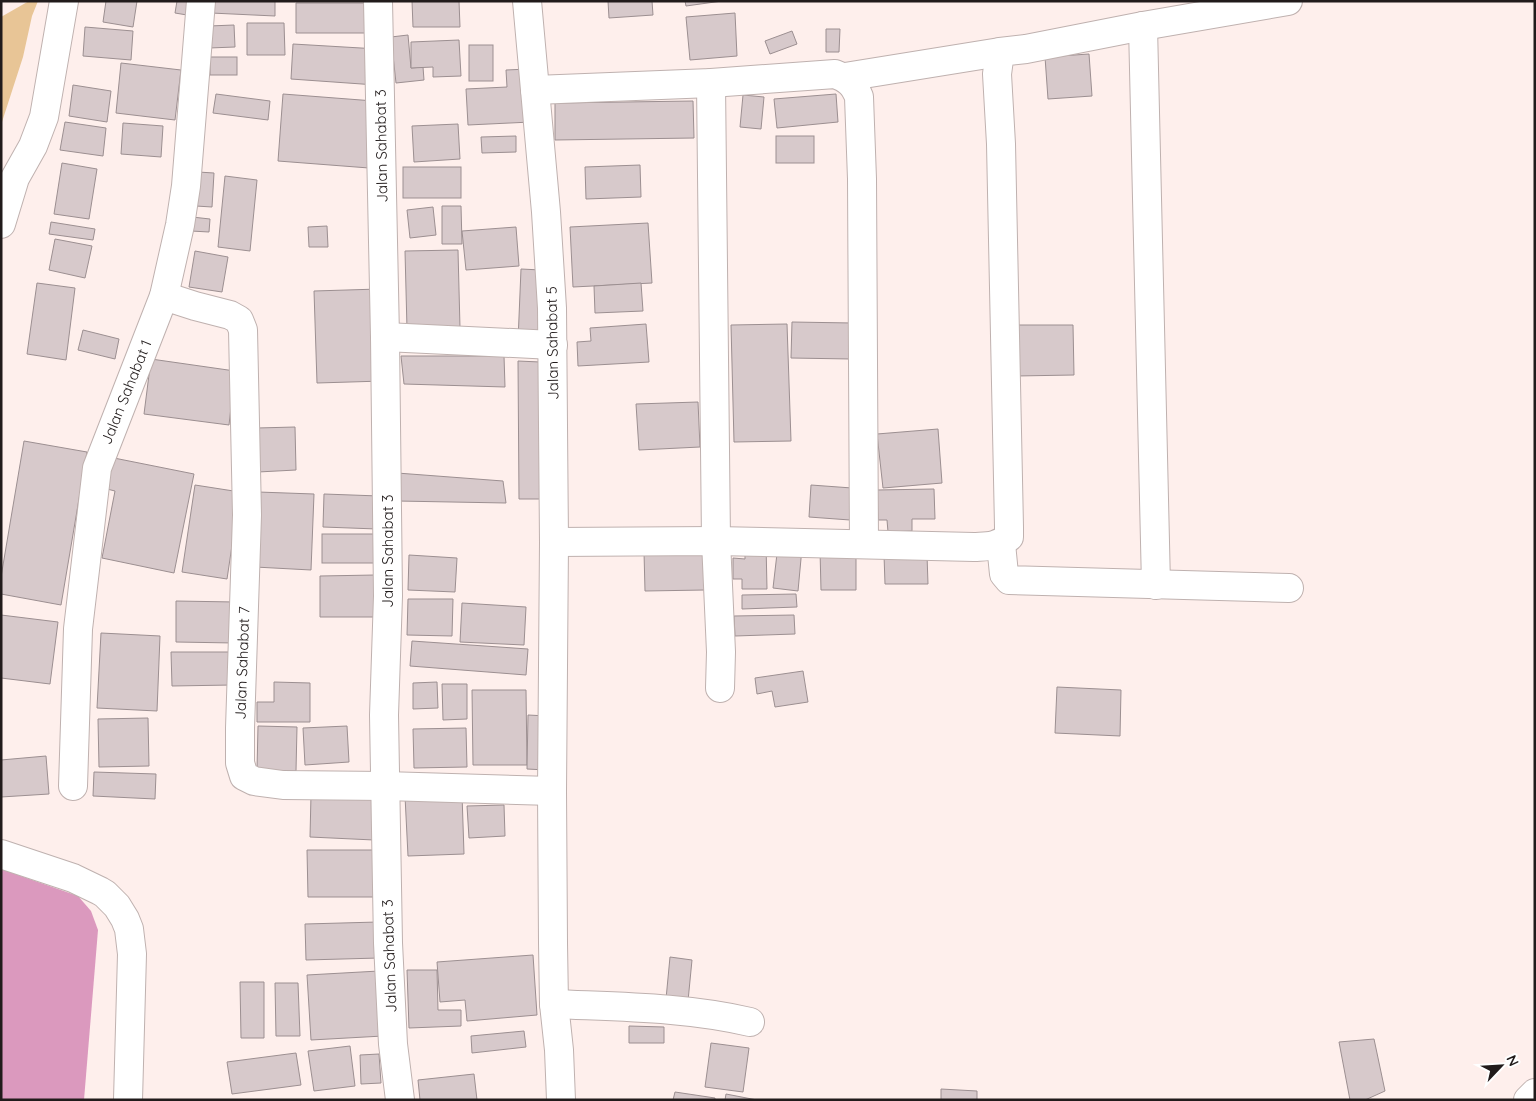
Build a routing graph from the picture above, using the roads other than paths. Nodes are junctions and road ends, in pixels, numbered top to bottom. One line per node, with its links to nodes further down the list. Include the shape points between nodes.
1 (64, 1): 11 (street, via 44,117 16,178)
2 (201, 1): 12 (street, Jalan Sahabat 1, via 186,186)
3 (378, 1): 13 (street, Jalan Sahabat 3)
4 (527, 1): 10 (street, Jalan Sahabat 5)
5 (1288, 1): 6 (street)
6 (1143, 26): 7 (street); 19 (street)
7 (1000, 52): 8 (street); 18 (street, via 997,74 1002,144 1009,508 1009,538)
8 (845, 77): 9 (street, via 835,74); 17 (street, via 856,88 858,97 862,179)
9 (711, 83): 10 (street); 15 (street)
10 (535, 90): 14 (street, Jalan Sahabat 5, via 549,252)
11 (1, 224)
12 (164, 296): 22 (street, Jalan Sahabat 1, via 97,468 78,629); 23 (street, Jalan Sahabat 7, via 230,315 239,320 243,330 247,516 240,763 244,776 267,784)
13 (385, 337): 14 (street); 23 (street, Jalan Sahabat 3, via 388,596)
14 (552, 344): 16 (street, Jalan Sahabat 5)
15 (716, 541): 16 (street); 17 (street); 21 (street)
16 (554, 542): 24 (street, Jalan Sahabat 5)
17 (864, 544): 18 (street, via 974,547)
18 (1001, 544): 19 (street, via 1004,574 1009,580)
19 (1156, 585): 20 (street)
20 (1289, 588)
21 (720, 688)
22 (73, 786)
23 (385, 786): 24 (street, Jalan Sahabat 7); 30 (street, Jalan Sahabat 3, via 390,1000)
24 (552, 791): 26 (street, Jalan Sahabat 5)
25 (1, 854): 29 (street, via 73,878 100,891 117,906 125,919 132,954)
26 (554, 1004): 27 (street, via 685,1010); 31 (street, Jalan Sahabat 5)
27 (750, 1022)
28 (1535, 1093): 32 (street)
29 (128, 1100)
30 (400, 1100)
31 (561, 1100)
32 (1528, 1100)

